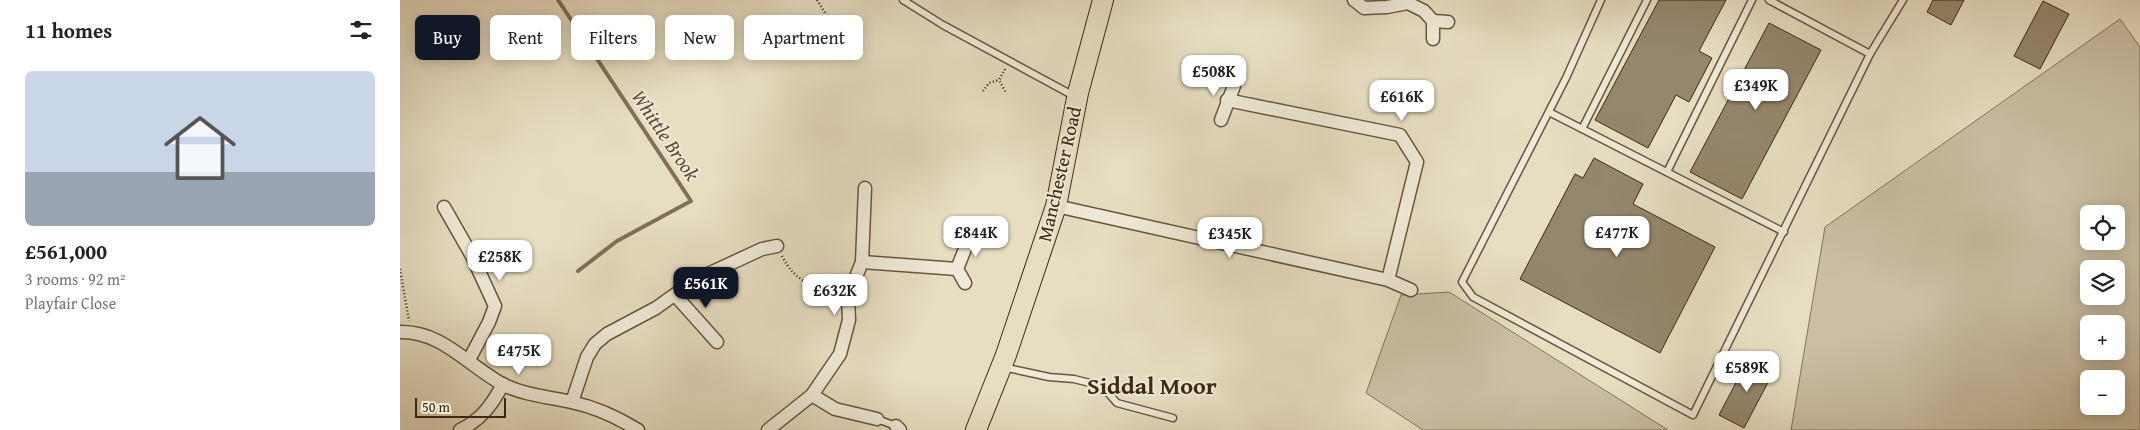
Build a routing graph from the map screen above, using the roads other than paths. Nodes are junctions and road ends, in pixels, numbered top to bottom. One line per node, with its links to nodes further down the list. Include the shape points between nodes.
1 (903, 0): 14 (lane, via 1010,62)
2 (1103, 0): 14 (main road, Manchester Road)
3 (1354, 0): 9 (street, via 1364,8 1408,3 1424,11)
4 (1602, 0): 16 (lane)
5 (1648, 0): 18 (lane)
6 (1752, 0): 19 (lane)
7 (1768, 0): 12 (lane)
8 (1903, 0): 12 (lane)
9 (1433, 21): 10 (street); 11 (street)
10 (1448, 22)
11 (1433, 39)
12 (1870, 54): 23 (lane)
13 (1234, 86): 15 (street)
14 (1078, 96): 21 (main road, Manchester Road)
15 (1227, 100): 17 (street); 28 (street, via 1400,135 1417,162)
16 (1549, 112): 18 (lane); 23 (lane, via 1462,282 1473,297 1693,415)
17 (1220, 120)
18 (1582, 129): 19 (lane)
19 (1667, 172): 23 (lane)
20 (866, 188): 26 (street)
21 (1056, 206): 28 (street); 35 (main road, Manchester Road)
22 (444, 207): 34 (street, via 495,306)
23 (1784, 232)
24 (971, 234): 27 (street)
25 (777, 246): 31 (street, via 723,265)
26 (862, 262): 27 (street); 37 (street, via 848,297 849,320 840,354)
27 (957, 269): 29 (street)
28 (1388, 280): 30 (street)
29 (966, 283)
30 (1411, 290)
31 (675, 294): 33 (street); 38 (street, via 656,308 620,325 595,344 580,371)
32 (404, 332): 34 (street, via 436,339)
33 (717, 342)
34 (469, 360): 36 (street)
35 (1002, 367): 39 (lane, via 1102,386 1117,403); 45 (main road, Manchester Road)
36 (504, 384): 38 (street, via 534,395); 42 (street, via 487,411)
37 (812, 395): 40 (street, via 853,420); 44 (street)
38 (572, 402): 43 (street, via 604,411)
39 (1173, 418)
40 (877, 419): 41 (lane)
41 (898, 428)
42 (460, 430)
43 (638, 430)
44 (768, 430)
45 (976, 430)

